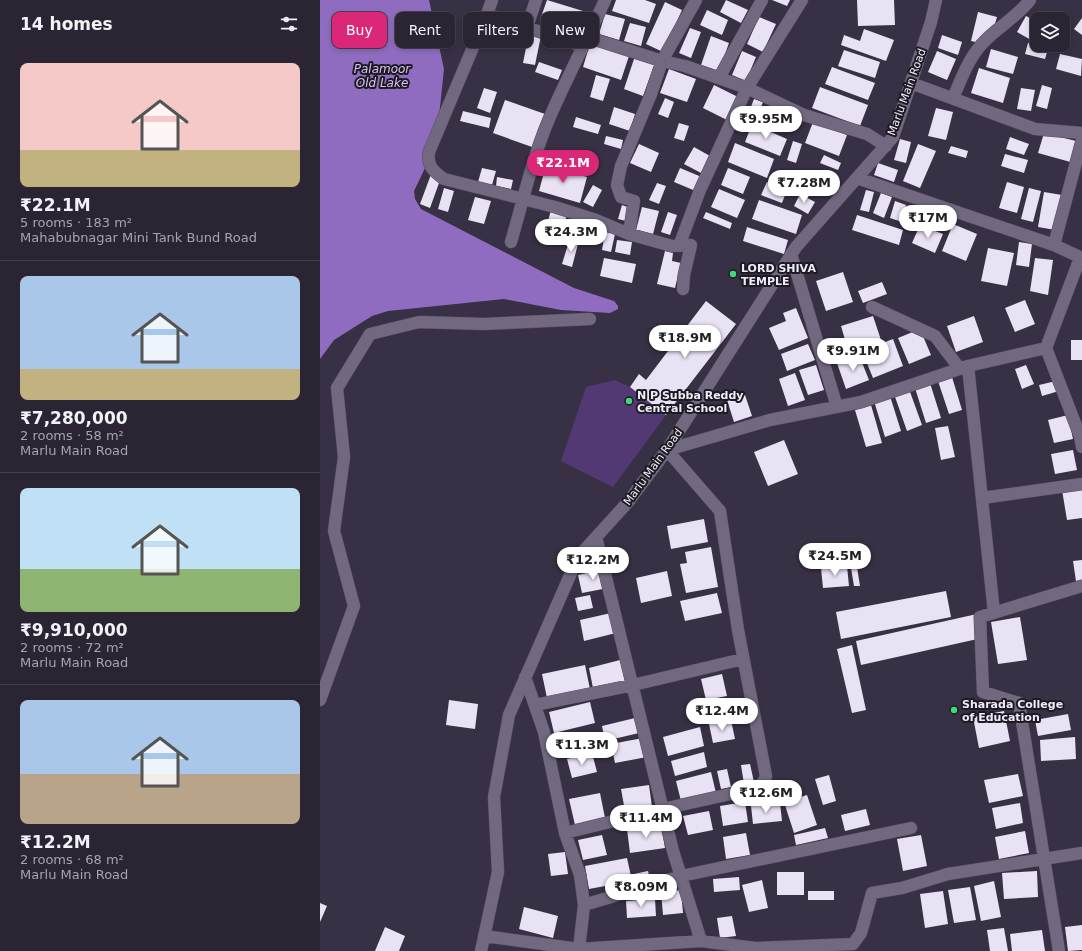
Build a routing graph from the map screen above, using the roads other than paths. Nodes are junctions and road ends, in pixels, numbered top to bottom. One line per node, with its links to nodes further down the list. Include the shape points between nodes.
1 (492, 0): 9 (street)
2 (536, 0): 10 (street)
3 (605, 0): 11 (street)
4 (696, 0): 15 (street)
5 (762, 0): 16 (street)
6 (802, 0): 18 (street)
7 (936, 0): 17 (street, Marlu Main Road, via 932,22)
8 (1030, 0): 19 (street, via 1020,13 982,43 970,61)
9 (488, 12)
10 (532, 12)
11 (599, 13)
12 (599, 45): 15 (street)
13 (473, 48): 24 (street, via 429,152 428,160 432,170 444,179)
14 (582, 48): 24 (street, via 549,120)
15 (662, 61): 16 (street); 25 (street, via 617,185 621,197 634,201)
16 (719, 78): 18 (street)
17 (911, 83): 19 (street); 22 (street, Marlu Main Road, via 893,137)
18 (747, 88): 22 (street, via 804,114 867,134); 28 (street, via 700,190)
19 (953, 98): 20 (street, via 1035,129)
20 (1082, 133)
21 (1082, 140): 27 (street)
22 (886, 146): 23 (street, Marlu Main Road)
23 (857, 178): 27 (street); 29 (street, Marlu Main Road)
24 (523, 198): 25 (street, via 596,220); 26 (street)
25 (628, 234): 28 (street)
26 (511, 242)
27 (1054, 245): 30 (street)
28 (679, 246): 31 (street, via 691,245 684,275)
29 (791, 254): 36 (street); 38 (street, Marlu Main Road)
30 (1081, 258): 34 (street)
31 (684, 289)
32 (872, 307): 35 (street, via 935,336)
33 (590, 319): 47 (street, via 484,324 419,322 370,334 337,388 344,457 334,531 354,606)
34 (1046, 348): 35 (street); 37 (street)
35 (964, 367): 36 (street, via 861,402); 40 (street)
36 (837, 407): 38 (street, via 770,420)
37 (1082, 447)
38 (667, 450): 41 (street, Marlu Main Road, via 628,502); 44 (street, via 720,511)
39 (1082, 484): 40 (street)
40 (982, 498): 43 (street)
41 (596, 537): 45 (street, Marlu Main Road, via 578,556); 46 (street)
42 (1082, 586): 43 (street)
43 (994, 613): 53 (street, via 980,617 983,692 1019,703)
44 (743, 659): 46 (street); 49 (street, via 766,776 763,783 753,789)
45 (526, 677): 48 (street); 56 (street, Marlu Main Road, via 509,715 494,797 498,872)
46 (633, 686): 48 (street); 49 (street)
47 (320, 700)
48 (535, 705): 51 (street, via 553,766)
49 (663, 808): 51 (street); 54 (street)
50 (910, 828): 54 (street)
51 (565, 833): 55 (street, via 580,875)
52 (1082, 853): 53 (street)
53 (1044, 860): 57 (street, via 948,874 902,888 872,893 861,933 853,944 755,948); 60 (street)
54 (681, 876): 55 (street); 57 (street)
55 (584, 905): 58 (street)
56 (484, 936): 58 (street); 59 (street, Marlu Main Road)
57 (701, 941): 58 (street)
58 (579, 950)
59 (481, 951)
60 (1059, 951)

